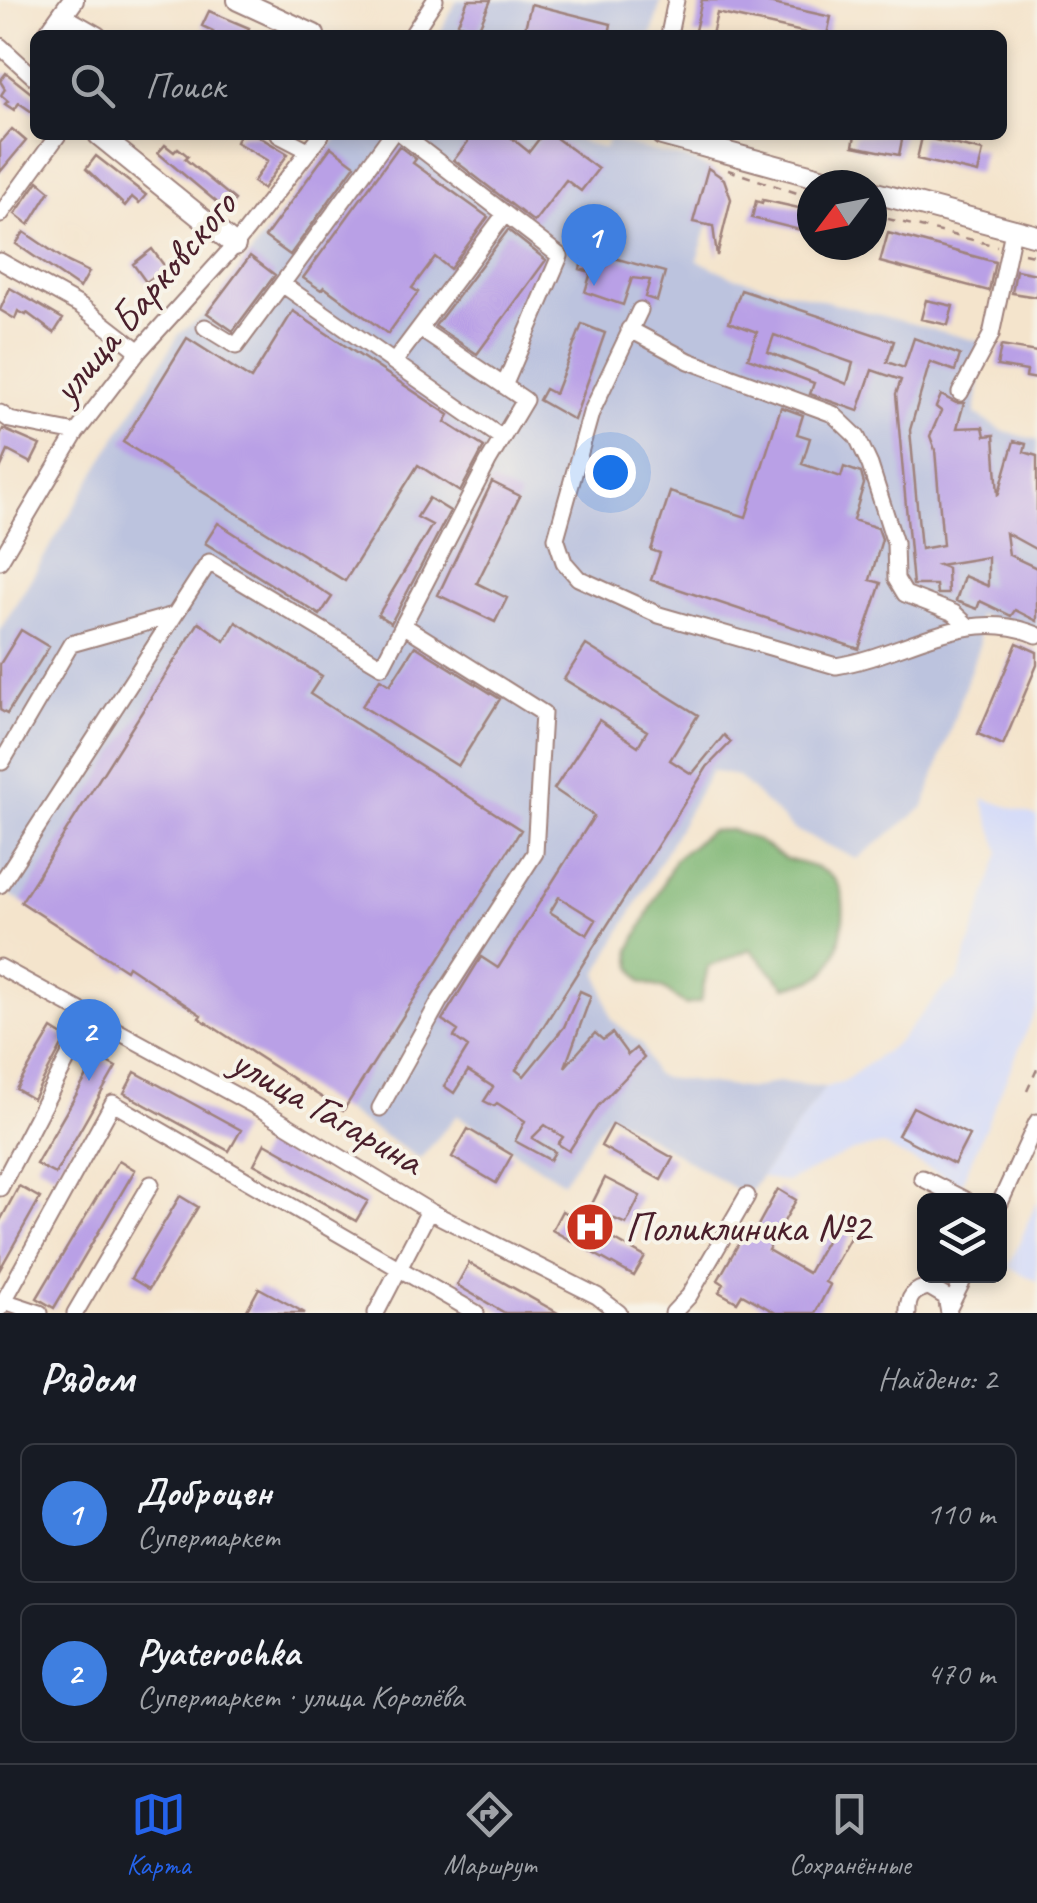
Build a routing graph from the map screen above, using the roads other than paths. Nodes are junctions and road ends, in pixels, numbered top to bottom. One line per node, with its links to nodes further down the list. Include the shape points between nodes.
1 (238, 0): 7 (main road)
2 (435, 0): 8 (street)
3 (676, 0): 9 (street)
4 (68, 7): 5 (main road); 6 (street)
5 (52, 30)
6 (93, 30)
7 (303, 30)
8 (415, 30)
9 (671, 30)
10 (0, 46): 11 (street)
11 (30, 73)
12 (54, 140): 23 (street)
13 (106, 140): 26 (main road)
14 (289, 140): 19 (street)
15 (317, 140): 19 (street, улица Барковского)
16 (387, 140): 28 (street)
17 (409, 140): 22 (street)
18 (680, 140): 20 (main road)
19 (308, 150): 26 (street, улица Барковского)
20 (797, 172)
21 (887, 197): 25 (main road)
22 (506, 214): 31 (street); 35 (street, via 560,256)
23 (0, 215)
24 (1037, 236): 25 (main road)
25 (1011, 240): 36 (street, via 991,336)
26 (235, 246): 33 (street, улица Барковского)
27 (0, 261): 33 (street, via 81,306)
28 (282, 284): 30 (street, via 236,346); 34 (street)
29 (640, 310): 32 (street)
30 (205, 327)
31 (420, 329): 34 (street); 35 (street)
32 (629, 329): 43 (street, via 689,360 833,414 857,437 870,465 905,594 954,613); 43 (street, via 591,413 556,538 578,578 659,615 836,666)
33 (139, 351): 38 (street, улица Барковского)
34 (394, 362): 39 (street)
35 (504, 386): 39 (street, via 525,400)
36 (960, 393)
37 (0, 412): 38 (street)
38 (76, 434): 40 (street, улица Барковского)
39 (502, 438): 42 (street)
40 (0, 561)
41 (174, 615): 42 (street, via 208,562 382,666); 45 (street, via 71,644); 46 (street)
42 (403, 625): 49 (street, via 543,713 535,853)
43 (968, 626): 44 (street)
44 (1037, 634)
45 (2, 762)
46 (0, 885)
47 (0, 967): 48 (street, улица Гагарина)
48 (90, 1018): 53 (street); 57 (street, улица Гагарина)
49 (380, 1108)
50 (1037, 1122): 55 (street)
51 (922, 1178): 54 (street)
52 (150, 1184): 66 (street)
53 (1, 1186)
54 (952, 1193)
55 (1004, 1193)
56 (747, 1196): 71 (street)
57 (429, 1212): 58 (street); 62 (street, улица Гагарина)
58 (400, 1269): 63 (street, via 113,1104); 67 (street); 68 (street)
59 (931, 1283): 72 (street, via 910,1297)
60 (936, 1283): 64 (street)
61 (962, 1283): 64 (street)
62 (596, 1296): 69 (street); 70 (street, улица Гагарина)
63 (2, 1304): 65 (street)
64 (949, 1310)
65 (40, 1313)
66 (75, 1313)
67 (376, 1313)
68 (476, 1313)
69 (587, 1313)
70 (620, 1313)
71 (673, 1313)
72 (907, 1313)

